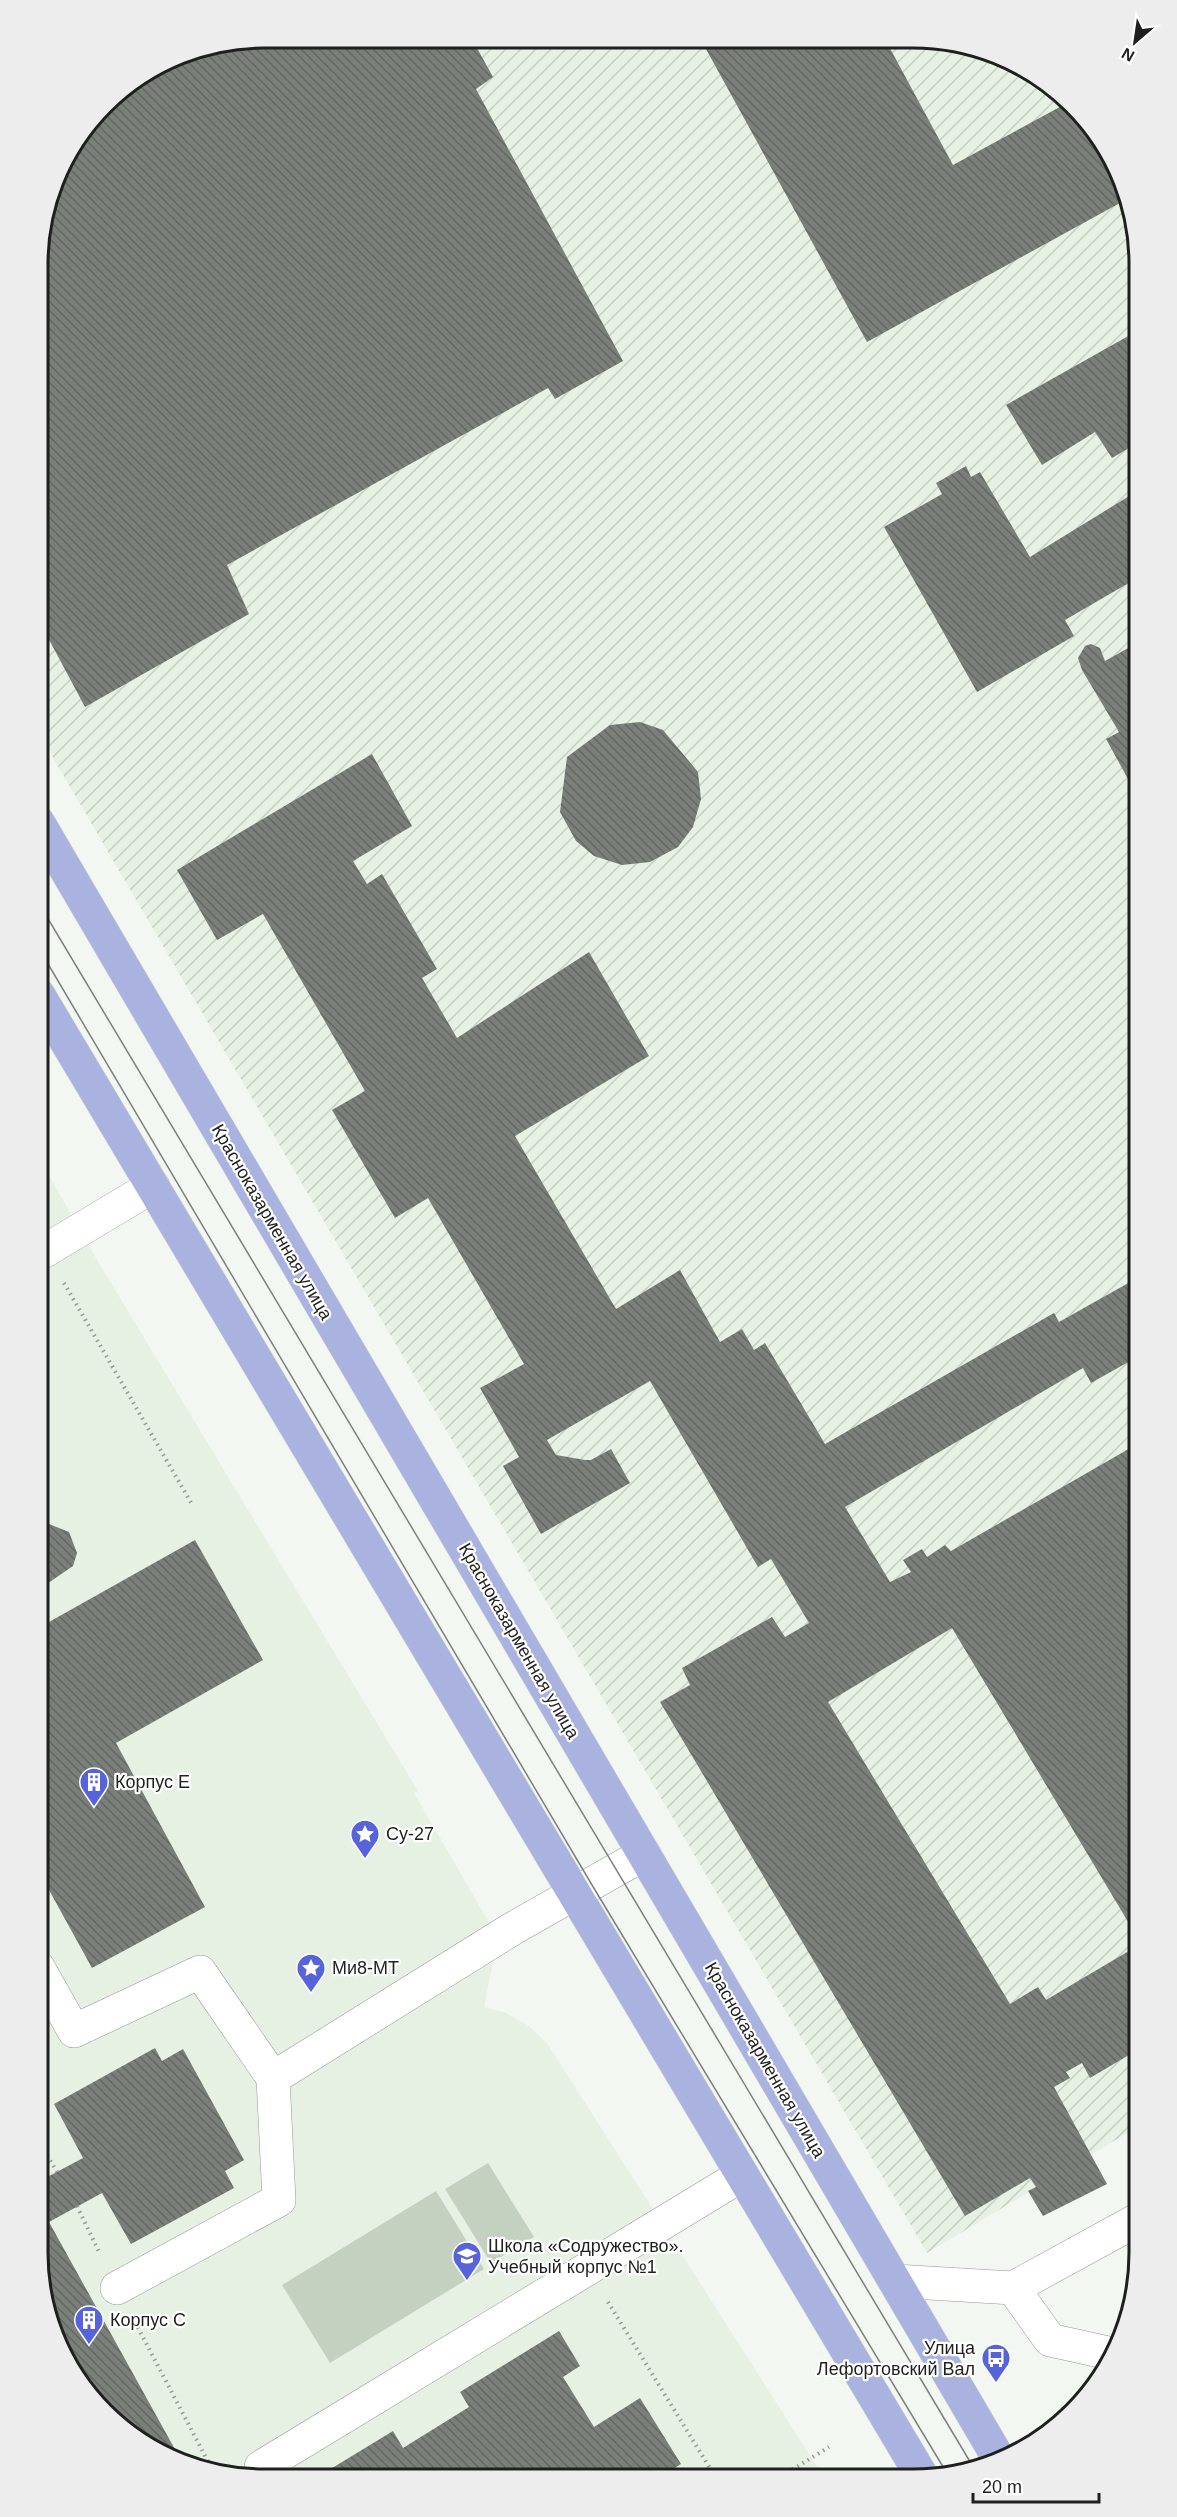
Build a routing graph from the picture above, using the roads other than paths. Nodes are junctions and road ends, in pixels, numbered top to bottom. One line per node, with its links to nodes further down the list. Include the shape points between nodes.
1 (48, 839): 5 (main road, Красноказарменная улица)
2 (48, 1011): 3 (main road)
3 (153, 1186): 4 (lane); 6 (main road)
4 (48, 1249)
5 (644, 1854): 6 (lane); 11 (main road, Красноказарменная улица)
6 (575, 1894): 8 (lane); 9 (main road)
7 (48, 1985): 8 (lane, via 74,2031 200,1972)
8 (273, 2078): 12 (lane, via 279,2200)
9 (742, 2175): 16 (lane); 17 (main road)
10 (1129, 2224): 13 (lane)
11 (895, 2281): 13 (lane); 15 (main road, Красноказарменная улица)
12 (117, 2288)
13 (1013, 2288): 14 (lane, via 1050,2340)
14 (1105, 2352)
15 (996, 2453)
16 (262, 2469)
17 (918, 2469)

